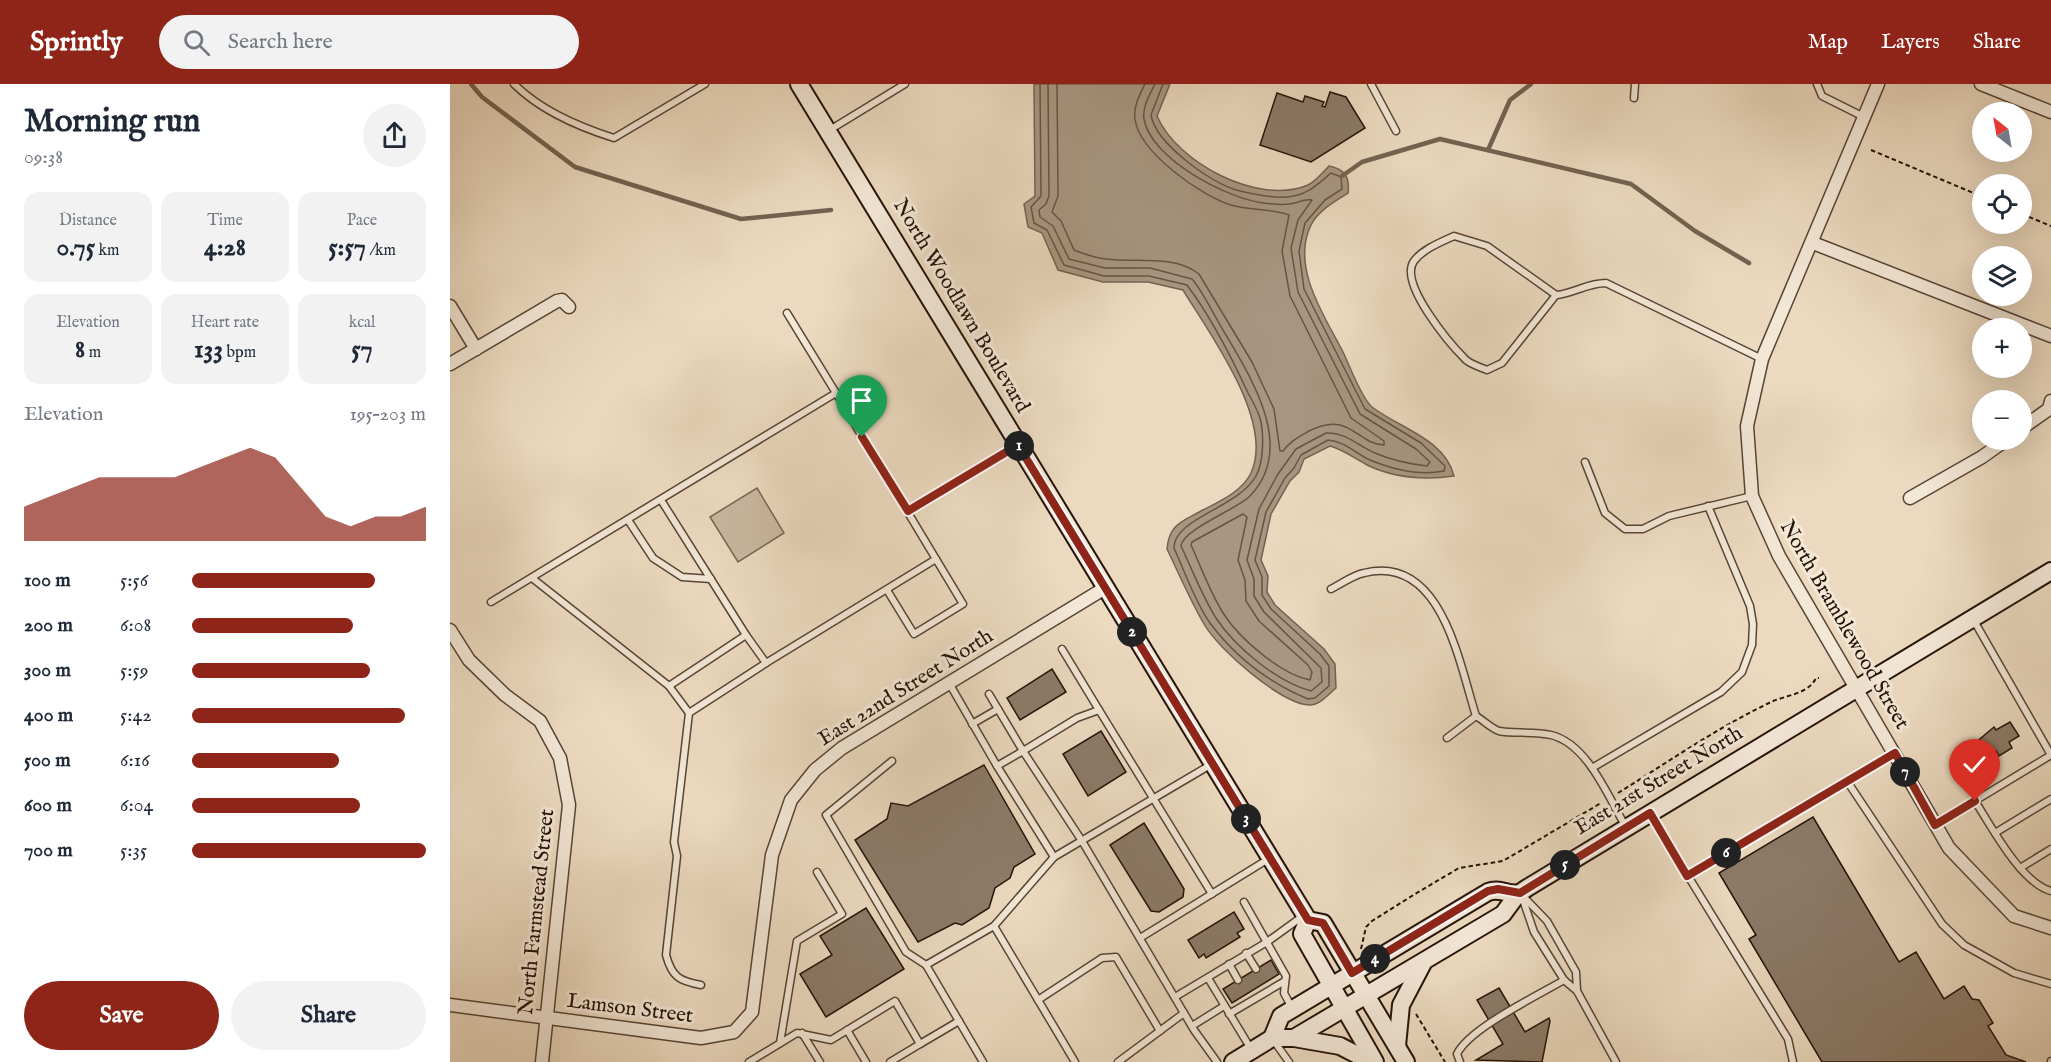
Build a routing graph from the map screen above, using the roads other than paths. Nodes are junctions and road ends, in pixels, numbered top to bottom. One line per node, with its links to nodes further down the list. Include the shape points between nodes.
1 (514, 84): 2 (lane, via 549,111 614,138)
2 (705, 84)
3 (799, 84): 13 (main road, North Woodlawn Boulevard)
4 (905, 84): 13 (lane)
5 (1371, 84): 14 (lane)
6 (1635, 84): 10 (lane)
7 (1817, 84): 12 (lane, via 1822,96)
8 (1878, 84): 12 (street, North Bramblewood Street)
9 (1981, 84): 11 (street)
10 (1634, 98)
11 (2051, 112)
12 (1864, 118): 15 (street, North Bramblewood Street)
13 (827, 131): 27 (main road, North Woodlawn Boulevard)
14 (1396, 131)
15 (1813, 243): 20 (street); 22 (street, North Bramblewood Street)
16 (1556, 295): 16 (lane, via 1487,246 1454,236 1414,261 1410,275 1419,298 1449,342 1468,362 1487,370 1502,363); 22 (lane, via 1570,294 1592,283 1606,283)
17 (450, 306): 21 (street)
18 (569, 307): 21 (street, via 562,300 557,301)
19 (787, 312): 24 (lane)
20 (2051, 336)
21 (476, 349): 23 (street)
22 (1762, 359): 30 (street, North Bramblewood Street, via 1747,426)
23 (450, 364)
24 (836, 393): 32 (lane); 34 (lane)
25 (2051, 401): 26 (street, via 2049,409)
26 (2032, 421)
27 (1018, 445): 34 (lane); 40 (main road, North Woodlawn Boulevard)
28 (1992, 450): 31 (street)
29 (1585, 462): 33 (lane, via 1605,513 1625,529 1643,529 1669,516)
30 (1752, 496): 33 (lane); 51 (street, North Bramblewood Street, via 1779,556)
31 (1910, 498)
32 (661, 500): 35 (lane); 39 (lane)
33 (1708, 506): 65 (lane, via 1750,606 1752,645 1742,672 1721,692)
34 (908, 511): 36 (lane)
35 (628, 520): 38 (lane); 39 (lane, via 653,558 682,578)
36 (936, 559): 42 (lane); 42 (lane, via 963,604 914,634)
37 (2051, 571): 44 (main road, East 21st Street North)
38 (532, 578): 43 (lane); 50 (lane)
39 (711, 579): 46 (lane)
40 (1106, 588): 49 (street, East 22nd Street North); 63 (main road, North Woodlawn Boulevard)
41 (1331, 589): 56 (lane, via 1363,573 1386,571 1407,576 1432,597 1446,620)
42 (886, 590): 48 (lane)
43 (491, 602)
44 (1972, 619): 51 (main road, East 21st Street North); 61 (lane)
45 (450, 630): 117 (street, North Farmstead Street, via 468,660 540,721 560,758 569,805)
46 (746, 635): 48 (lane); 50 (lane)
47 (1062, 649): 54 (lane)
48 (766, 663): 55 (lane)
49 (948, 682): 57 (lane); 122 (street, East 22nd Street North, via 842,748 815,770 791,800 772,855 752,1012)
50 (669, 686): 55 (lane)
51 (1858, 688): 60 (street, North Bramblewood Street); 70 (main road, East 21st Street North)
52 (989, 694): 53 (lane)
53 (998, 709): 57 (lane); 59 (lane)
54 (1099, 710): 59 (lane, via 1077,718); 67 (lane)
55 (689, 713): 102 (lane, via 666,955 670,971 684,982)
56 (1476, 716): 58 (lane); 65 (lane, via 1499,731 1554,736 1576,750)
57 (972, 724): 64 (lane)
58 (1447, 738)
59 (1023, 751): 64 (lane); 74 (lane)
60 (1895, 753): 66 (lane); 71 (street, North Bramblewood Street)
61 (2051, 755): 69 (lane)
62 (892, 761): 93 (lane, via 826,814 906,952)
63 (1212, 763): 67 (lane); 77 (main road, North Woodlawn Boulevard)
64 (997, 766): 76 (lane)
65 (1592, 768): 72 (lane)
66 (1847, 781): 80 (lane); 101 (lane, via 1942,924 1964,945 2014,973)
67 (1153, 799): 74 (lane); 83 (lane)
68 (2051, 799): 73 (lane)
69 (1975, 801): 71 (lane); 73 (lane)
70 (1650, 813): 72 (main road, East 21st Street North); 80 (lane)
71 (1935, 825): 87 (street, North Bramblewood Street, via 1949,848 2014,916)
72 (1626, 827): 82 (main road, East 21st Street North)
73 (1995, 834): 78 (lane)
74 (1082, 841): 76 (lane); 88 (lane)
75 (2051, 849): 78 (lane)
76 (1054, 857): 86 (lane)
77 (1270, 858): 83 (lane); 85 (main road, North Woodlawn Boulevard)
78 (2020, 868): 81 (lane)
79 (817, 872): 126 (lane, via 842,914 797,941)
80 (1687, 876): 145 (lane, via 1788,1039)
81 (2051, 891)
82 (1520, 893): 91 (main road, East 21st Street North, via 1503,914); 95 (main road, via 1488,891); 98 (lane, via 1534,932); 105 (lane, via 1547,921 1576,972)
83 (1212, 894): 88 (lane)
84 (1244, 902): 89 (lane)
85 (1306, 917): 89 (lane); 95 (main road, North Woodlawn Boulevard, via 1323,923); 103 (main road, North Woodlawn Boulevard, via 1302,934)
86 (994, 926): 93 (lane); 109 (lane)
87 (2051, 928)
88 (1140, 938): 108 (lane)
89 (1267, 942): 90 (lane); 99 (lane, via 1286,976)
90 (1246, 953): 92 (lane); 94 (lane)
91 (1424, 961): 107 (main road, East 21st Street North); 128 (main road, via 1401,1005)
92 (1228, 964): 96 (lane); 97 (lane)
93 (926, 965): 118 (lane)
94 (1256, 969)
95 (1352, 973): 103 (main road); 107 (main road, North Woodlawn Boulevard)
96 (1208, 978): 108 (lane); 112 (lane)
97 (1239, 980)
98 (1564, 980): 105 (lane); 143 (lane, via 1475,1033 1461,1045 1457,1054)
99 (1285, 981): 104 (lane); 114 (lane, via 1284,993)
100 (1264, 983): 104 (lane)
101 (2051, 984)
102 (701, 985)
103 (1331, 985): 113 (main road, North Woodlawn Boulevard); 114 (main road)
104 (1269, 991): 110 (lane)
105 (1576, 991): 144 (lane)
106 (1247, 994): 110 (lane)
107 (1365, 995): 113 (main road, East 21st Street North); 128 (main road, North Woodlawn Boulevard)
108 (1174, 997): 115 (lane)
109 (1038, 1000): 121 (lane, via 1102,958 1116,957); 136 (lane)
110 (1252, 1001): 116 (lane)
111 (450, 1005): 117 (street, Lamson Street)
112 (1224, 1006): 116 (lane); 119 (lane)
113 (1345, 1008): 125 (main road, East 21st Street North); 141 (main road, North Woodlawn Boulevard)
114 (1293, 1009): 124 (main road, via 1278,1020)
115 (1184, 1013): 119 (lane); 121 (lane)
116 (1229, 1014): 129 (lane)
117 (544, 1018): 122 (street, Lamson Street, via 701,1038); 130 (street, North Farmstead Street)
118 (959, 1021): 127 (lane); 135 (lane)
119 (1192, 1026): 138 (lane)
120 (847, 1030): 123 (lane, via 831,1040); 127 (lane, via 895,1001); 133 (lane)
121 (1160, 1031): 137 (lane)
122 (734, 1032)
123 (802, 1034): 126 (lane); 132 (lane)
124 (1272, 1038): 125 (main road); 129 (main road); 140 (lane)
125 (1294, 1038): 141 (main road, via 1340,1046)
126 (780, 1043): 131 (lane)
127 (920, 1044): 134 (lane)
128 (1397, 1046): 142 (main road, North Woodlawn Boulevard)
129 (1252, 1050): 139 (main road)
130 (542, 1062)
131 (749, 1062)
132 (820, 1062)
133 (866, 1062)
134 (890, 1062)
135 (983, 1062)
136 (1075, 1062)
137 (1118, 1062)
138 (1217, 1062)
139 (1233, 1062)
140 (1289, 1062)
141 (1373, 1062)
142 (1406, 1062)
143 (1460, 1062)
144 (1616, 1062)
145 (1793, 1062)

